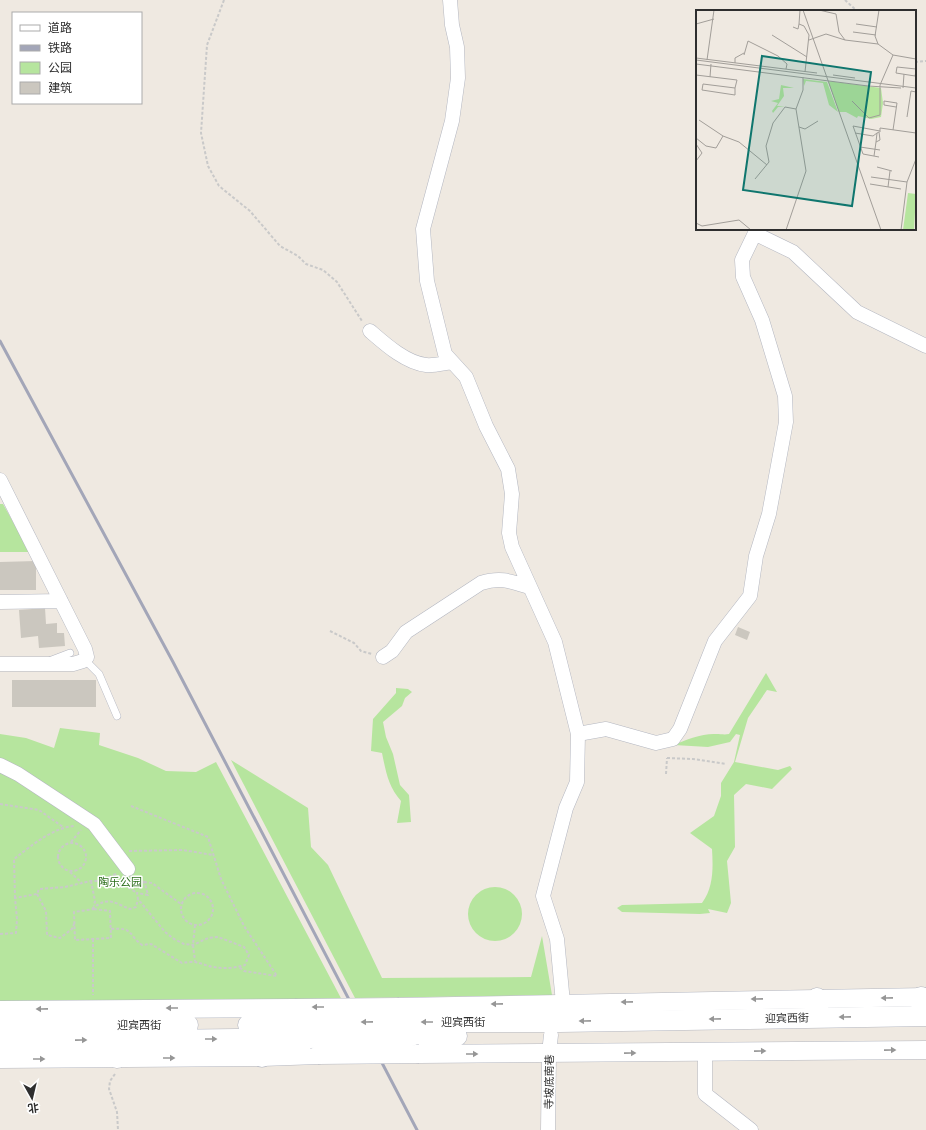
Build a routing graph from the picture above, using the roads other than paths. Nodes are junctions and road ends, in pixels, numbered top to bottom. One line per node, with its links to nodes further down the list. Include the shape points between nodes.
1 (450, 0): 5 (street, 寺坡底南巷, via 457,47 458,78 452,121 423,229 427,281 445,354)
2 (757, 231): 4 (street, via 793,252 857,312); 17 (street, via 742,260 743,277 762,320 785,396 786,422 769,514 756,556 750,596 716,641 680,730 673,739 656,742 606,729)
3 (370, 330): 5 (street, via 404,357 426,365)
4 (926, 346)
5 (452, 362): 8 (street, 寺坡底南巷, via 466,377 508,470 512,494 509,533 512,547)
6 (0, 480): 7 (street)
7 (3, 493): 9 (street)
8 (529, 587): 12 (street, via 510,580 495,579 481,583 406,632 392,651); 17 (street, 寺坡底南巷, via 555,642)
9 (61, 601): 10 (street); 13 (street, via 86,649)
10 (0, 602)
11 (70, 653): 15 (lane)
12 (383, 657)
13 (85, 660): 15 (street, via 73,664); 16 (lane, via 99,674)
14 (0, 664): 15 (street)
15 (43, 664)
16 (117, 716)
17 (578, 734): 23 (street, 寺坡底南巷, via 577,782 566,808 543,896 558,938)
18 (0, 765): 19 (street, via 18,774 89,825 116,852)
19 (128, 869)
20 (0, 1010): 26 (street, one-way to 20, via 93,1008)
21 (924, 1011): 23 (main road, 迎宾西街); 23 (main road, 迎宾西街, one-way to 23, via 818,1008)
22 (0, 1027): 26 (main road, 迎宾西街)
23 (556, 1028): 24 (main road, 迎宾西街, bridge, via 406,1021); 24 (street, one-way to 23, bridge, via 419,1054); 29 (street, one-way to 29); 31 (street, 寺坡底南巷)
24 (306, 1031): 25 (main road, 迎宾西街); 25 (street)
25 (260, 1032): 26 (main road, 迎宾西街); 26 (street, one-way to 25)
26 (117, 1033): 27 (main road, 迎宾西街, one-way to 26); 30 (street, one-way to 26)
27 (0, 1042)
28 (926, 1050): 29 (street, one-way to 28)
29 (705, 1052): 32 (street, via 705,1094)
30 (0, 1059)
31 (548, 1130)
32 (752, 1130)

